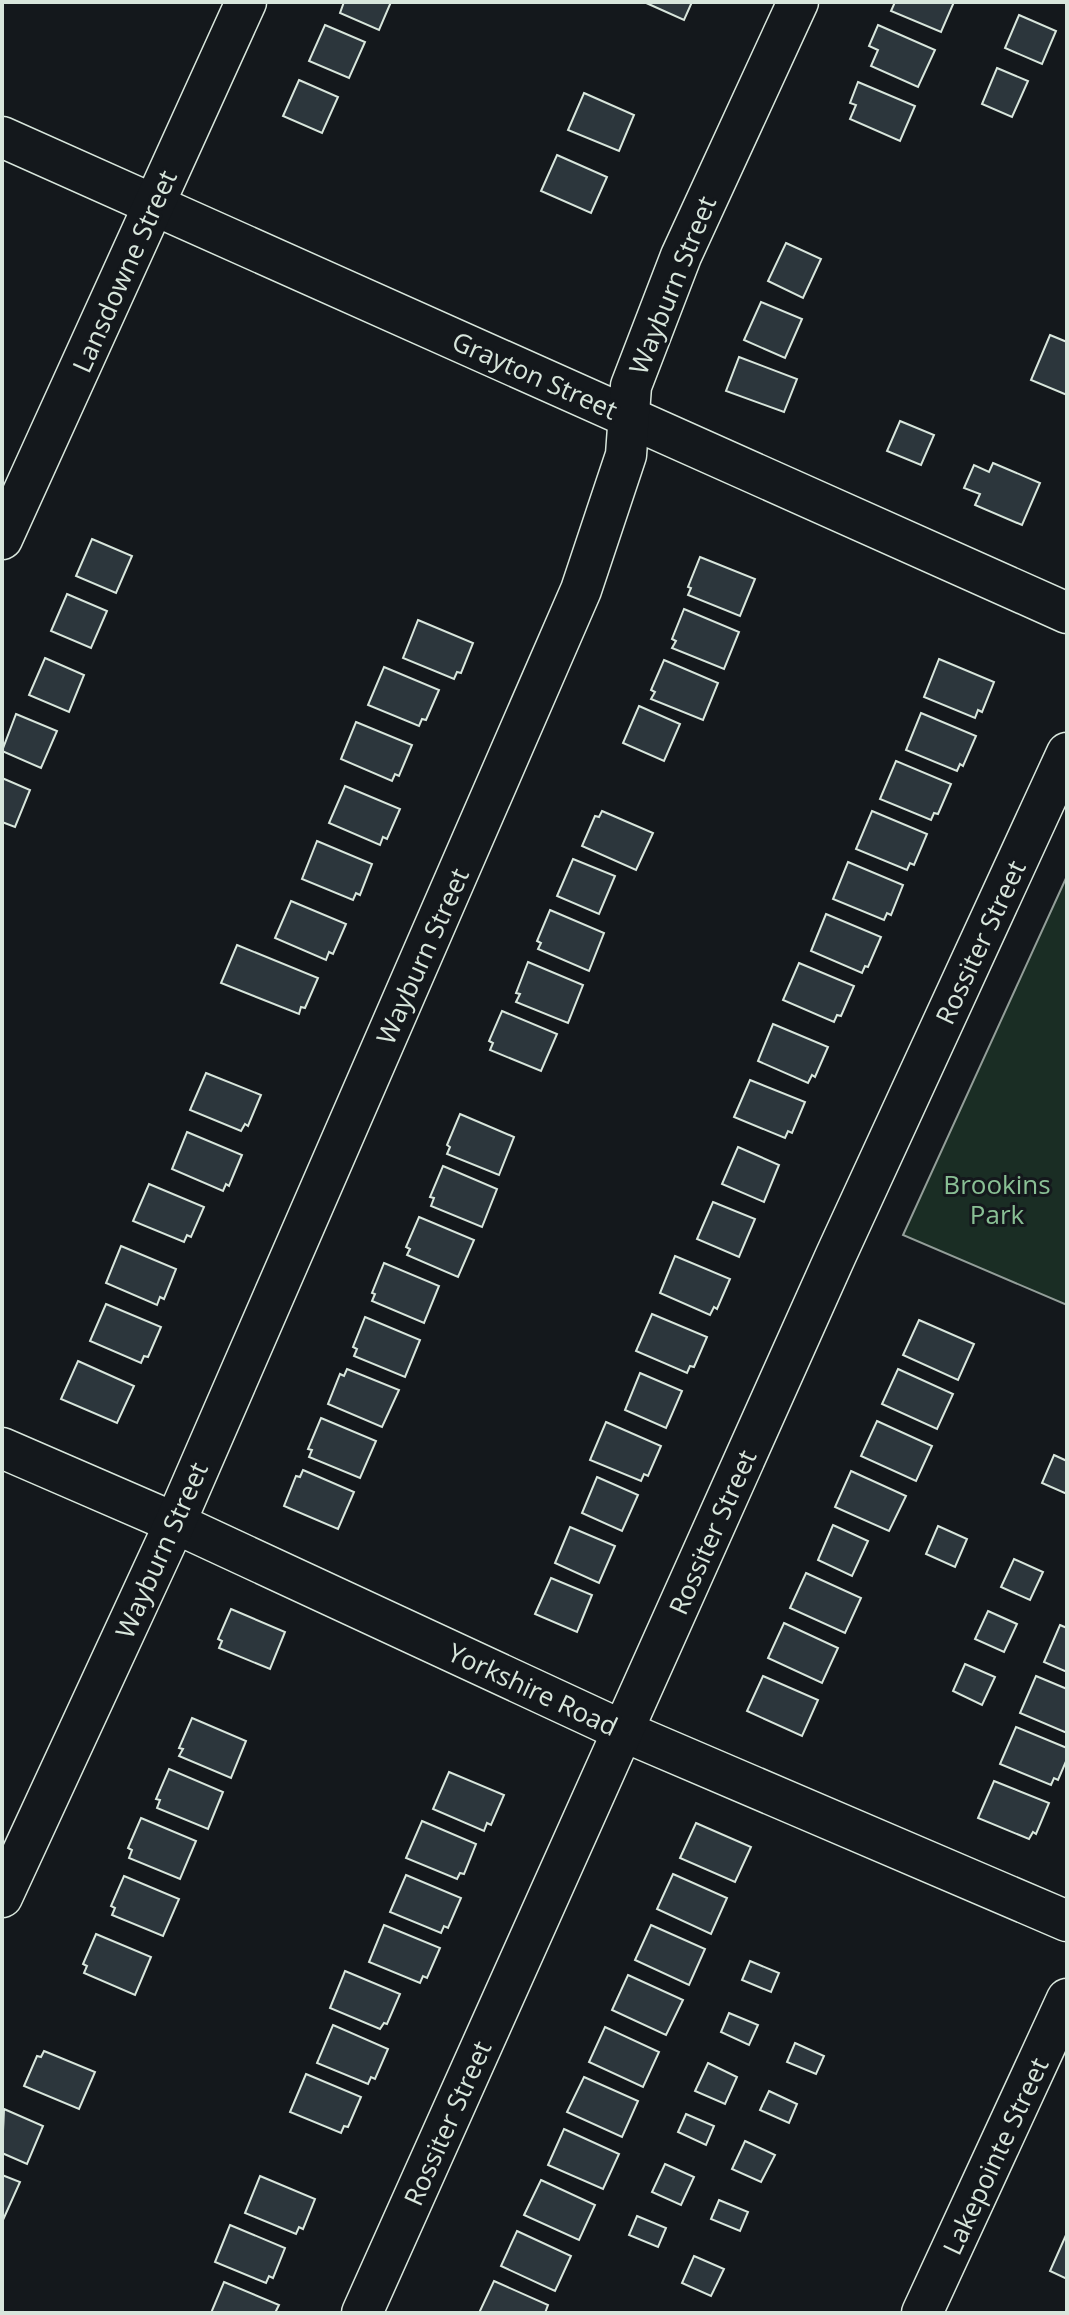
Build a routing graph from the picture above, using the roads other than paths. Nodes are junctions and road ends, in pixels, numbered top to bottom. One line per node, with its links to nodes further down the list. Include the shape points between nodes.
1 (246, 2): 4 (street, Lansdowne Street)
2 (798, 2): 5 (street, Wayburn Street, via 681,256 631,386)
3 (2, 137): 4 (street, Grayton Street)
4 (154, 205): 5 (street, Grayton Street); 6 (street, Lansdowne Street)
5 (629, 417): 7 (street, Grayton Street); 10 (street, Wayburn Street, via 626,455 581,590)
6 (2, 539)
7 (1067, 613)
8 (1067, 753): 11 (street, Rossiter Street)
9 (2, 1448): 10 (street, Yorkshire Road)
10 (175, 1523): 11 (street, Yorkshire Road); 12 (street, Wayburn Street)
11 (623, 1731): 13 (street, Yorkshire Road); 15 (street, Rossiter Street)
12 (2, 1897)
13 (1067, 1921)
14 (1067, 1999): 16 (street, Lakepointe Street)
15 (362, 2313)
16 (922, 2313)

